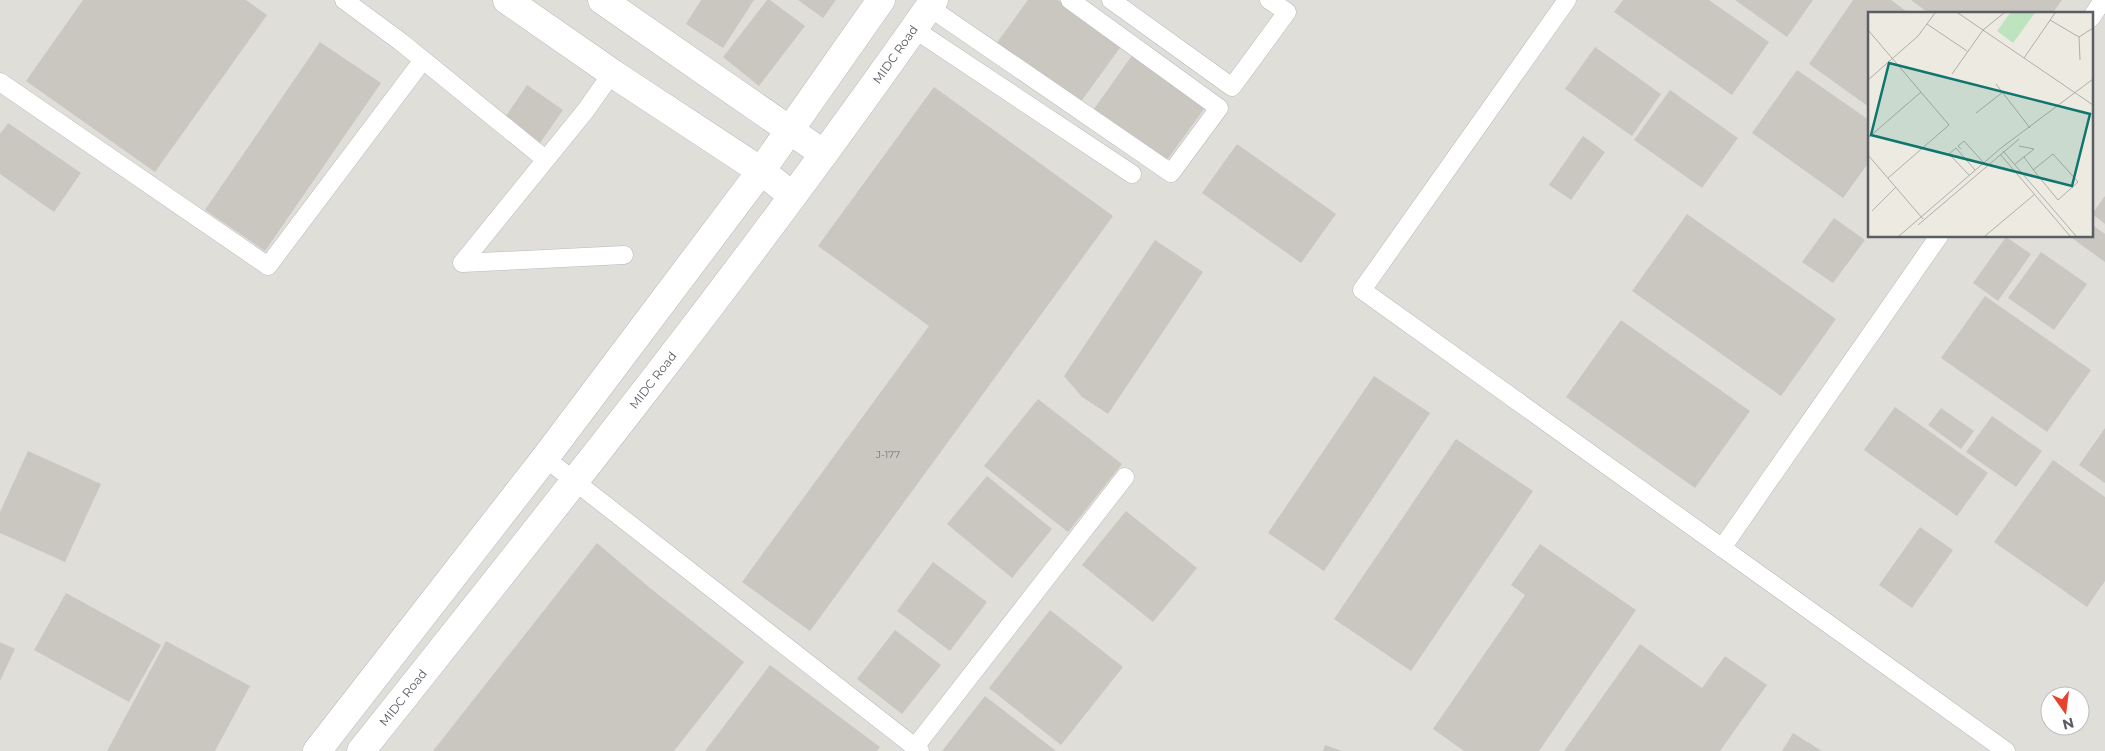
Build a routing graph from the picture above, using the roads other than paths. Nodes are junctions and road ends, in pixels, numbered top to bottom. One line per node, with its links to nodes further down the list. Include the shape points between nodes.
1 (344, 0): 13 (lane)
2 (507, 0): 14 (main road)
3 (602, 0): 16 (main road)
4 (881, 0): 16 (main road)
5 (1070, 0): 10 (lane, via 1219,108 1171,173)
6 (1111, 0): 7 (lane, via 1232,87 1287,12)
7 (1269, 0)
8 (1567, 0): 27 (lane, via 1362,290)
9 (2104, 0): 11 (lane)
10 (932, 3): 12 (main road, MIDC Road)
11 (2092, 17)
12 (914, 29): 17 (main road, MIDC Road); 20 (lane)
13 (423, 60): 15 (lane, via 268,266); 18 (lane)
14 (612, 73): 18 (lane); 19 (main road)
15 (0, 82)
16 (789, 131): 17 (main road); 19 (main road)
17 (824, 154): 21 (main road, MIDC Road)
18 (545, 159): 23 (lane, via 462,263)
19 (762, 171): 21 (main road); 24 (main road)
20 (1132, 174)
21 (793, 196): 26 (main road, MIDC Road)
22 (1938, 238): 27 (lane)
23 (624, 255)
24 (545, 458): 26 (lane); 29 (main road)
25 (1125, 477): 28 (lane)
26 (575, 483): 28 (lane); 30 (main road, MIDC Road)
27 (1722, 548): 31 (lane)
28 (917, 749)
29 (317, 751)
30 (361, 751)
31 (2006, 751)

